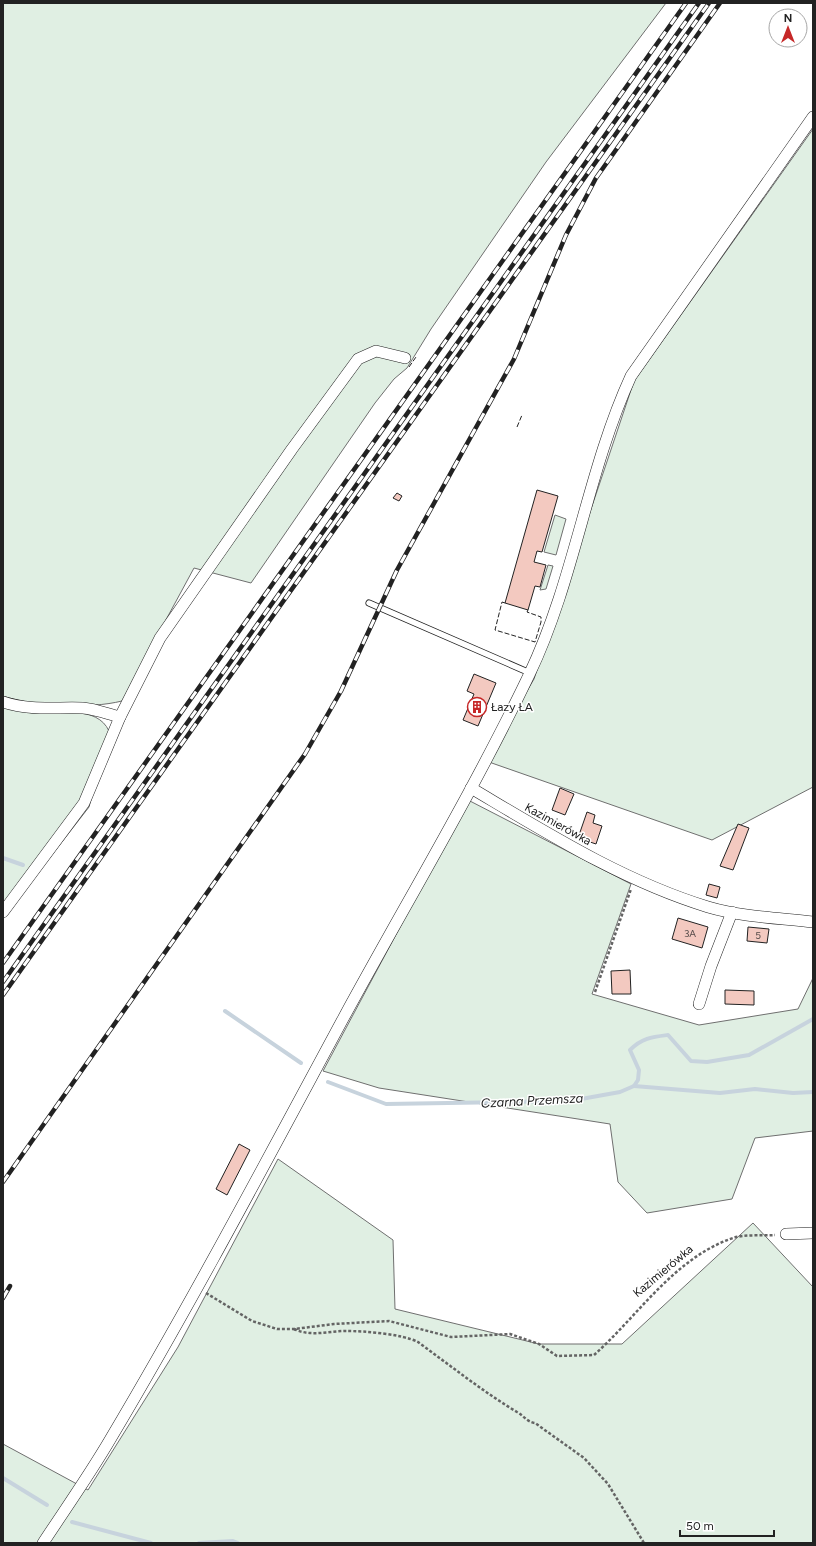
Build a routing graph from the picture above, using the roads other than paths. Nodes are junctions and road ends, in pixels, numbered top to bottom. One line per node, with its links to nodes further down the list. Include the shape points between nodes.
1 (813, 117): 4 (street, via 631,376 606,440 554,613)
2 (406, 358): 6 (street, via 376,351 358,359 160,638)
3 (369, 603): 4 (lane)
4 (530, 673): 7 (street)
5 (3, 702): 6 (street, via 15,706 47,709 84,708)
6 (120, 717): 8 (street, via 84,803)
7 (471, 788): 9 (street, Kazimierówka, via 573,849 701,904); 14 (street, via 197,1287 110,1440)
8 (3, 912)
9 (732, 912): 10 (street, Kazimierówka); 11 (street)
10 (813, 922)
11 (699, 1004)
12 (813, 1233): 13 (street)
13 (786, 1234)
14 (43, 1543)

